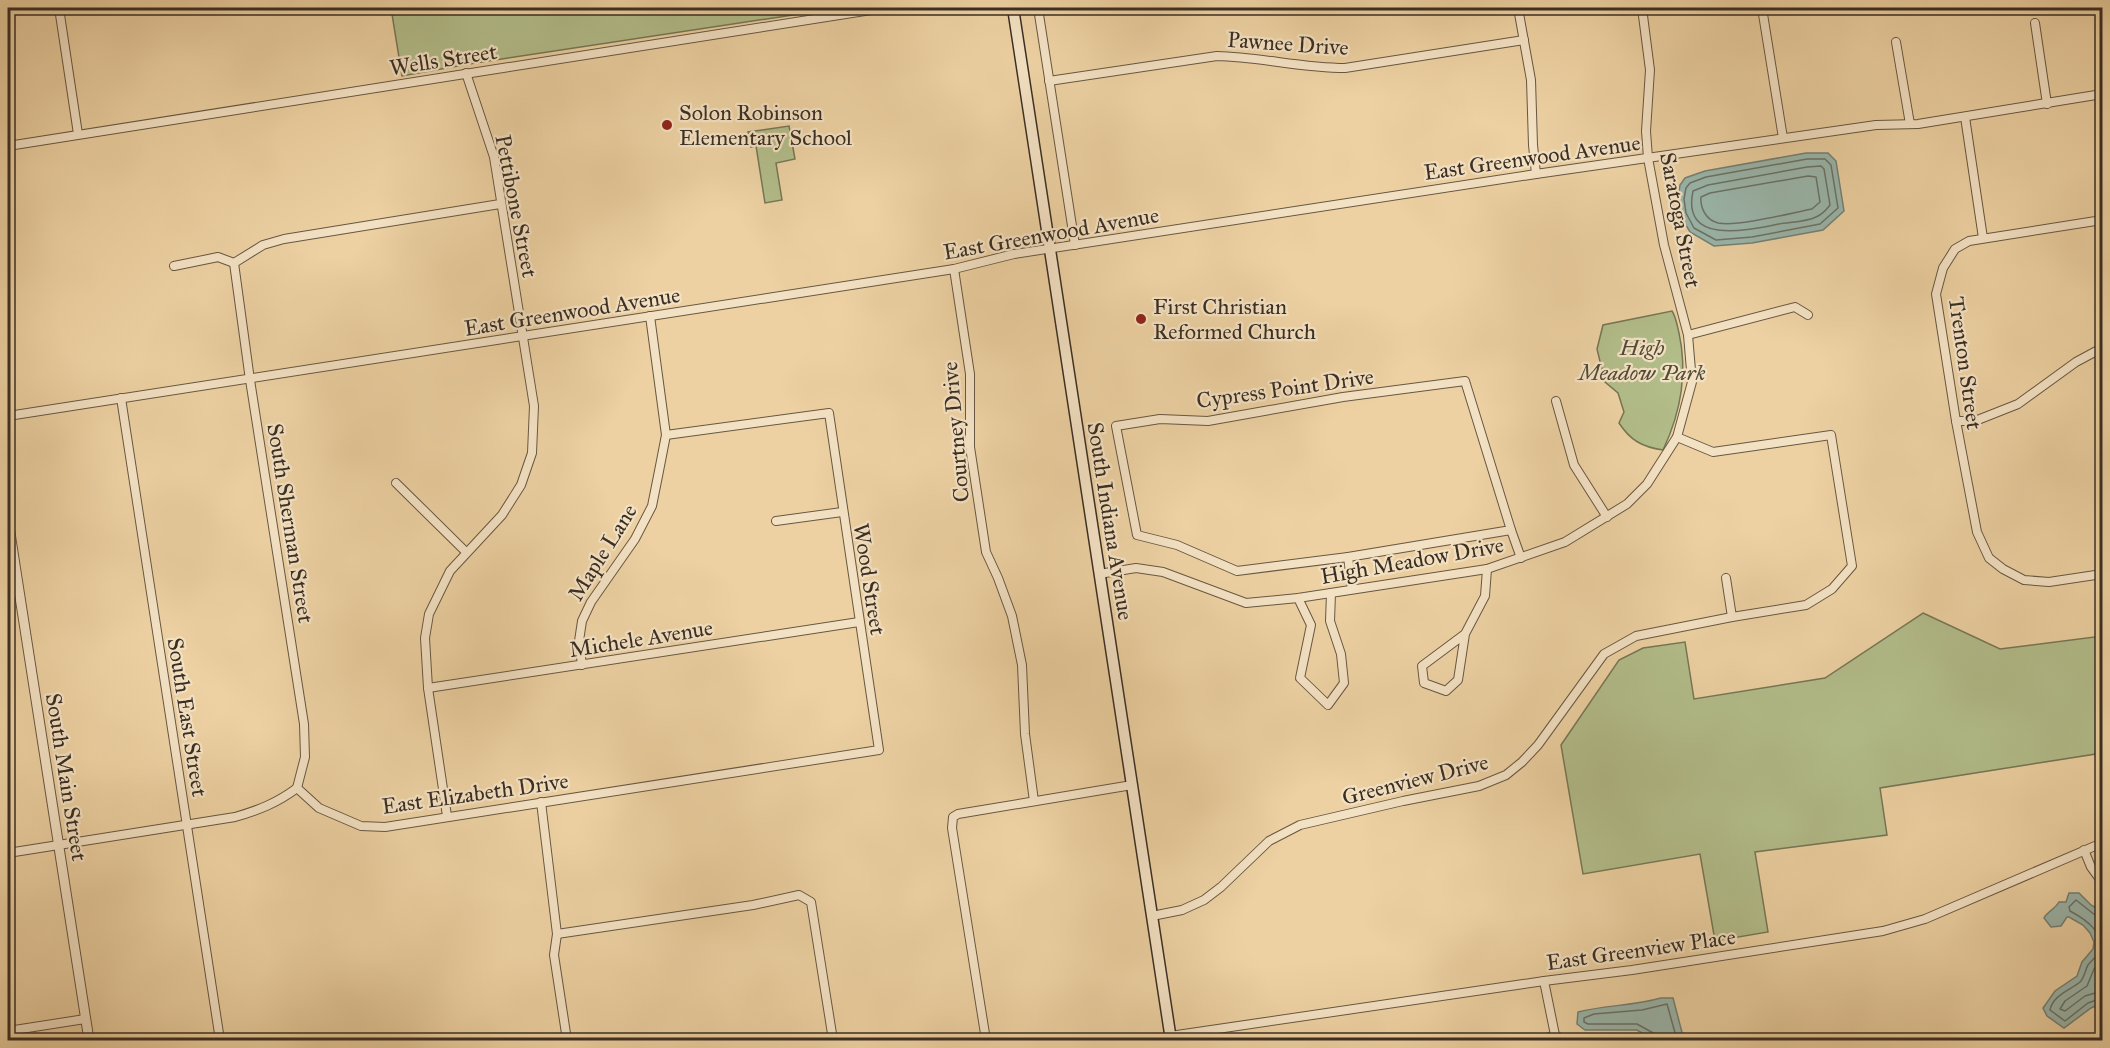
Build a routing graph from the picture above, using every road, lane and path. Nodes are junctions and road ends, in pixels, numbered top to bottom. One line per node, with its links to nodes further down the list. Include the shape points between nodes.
1 (59, 8): 17 (street)
2 (884, 8): 11 (street, Wells Street)
3 (1013, 8): 26 (main road, South Indiana Avenue)
4 (1038, 8): 12 (street)
5 (1518, 8): 9 (street)
6 (1642, 8): 20 (street, Saratoga Street, via 1650,70)
7 (1762, 8): 18 (street)
8 (2035, 23): 14 (street)
9 (1524, 40): 12 (street, Pawnee Drive, via 1345,68 1216,56); 21 (street, via 1531,80)
10 (1896, 42): 16 (street)
11 (466, 73): 17 (street, Wells Street); 22 (street, Pettibone Street, via 494,157)
12 (1049, 81): 25 (street)
13 (2103, 94): 14 (street, East Greenwood Avenue)
14 (2047, 104): 15 (street, East Greenwood Avenue)
15 (1965, 117): 16 (street, East Greenwood Avenue); 24 (street)
16 (1910, 124): 18 (street, East Greenwood Avenue)
17 (78, 134): 19 (street, Wells Street)
18 (1783, 138): 20 (street, East Greenwood Avenue)
19 (8, 146)
20 (1648, 158): 21 (street, East Greenwood Avenue); 32 (street, Saratoga Street, via 1664,245)
21 (1536, 174): 25 (street, East Greenwood Avenue)
22 (500, 204): 27 (street, via 284,239 262,245); 33 (street, Pettibone Street)
23 (2103, 220): 24 (street, Trenton Street)
24 (1983, 238): 39 (street, Trenton Street, via 1955,249 1943,268 1936,294)
25 (1075, 245): 26 (street, East Greenwood Avenue)
26 (1050, 249): 29 (street, East Greenwood Avenue); 52 (main road, South Indiana Avenue)
27 (234, 263): 28 (street, via 218,257); 35 (street, South Sherman Street)
28 (174, 266)
29 (954, 269): 31 (street, East Greenwood Avenue); 66 (street, Courtney Drive, via 970,374 970,447 986,552 1012,616 1022,665 1025,734)
30 (1808, 315): 32 (street, via 1795,307)
31 (650, 316): 33 (street, East Greenwood Avenue); 40 (street, Maple Lane)
32 (1688, 335): 41 (street, Saratoga Street, via 1692,382)
33 (522, 338): 35 (street, East Greenwood Avenue); 48 (street, Pettibone Street, via 534,406 532,453 521,485 502,515)
34 (2103, 348): 39 (street, via 2076,362 2018,404 1976,421)
35 (250, 380): 36 (street, East Greenwood Avenue); 65 (street, South Sherman Street, via 304,724 304,757)
36 (121, 398): 38 (street, East Greenwood Avenue); 69 (street, South East Street)
37 (1556, 400): 44 (street, via 1574,465)
38 (8, 416)
39 (1956, 421): 53 (street, Trenton Street, via 1977,532 1989,558 2024,580 2049,582)
40 (666, 435): 43 (street, Wood Street, via 828,413); 61 (street, Maple Lane, via 652,506 582,621)
41 (1677, 437): 44 (street, High Meadow Drive, via 1647,484 1627,504); 58 (street, Greenview Drive, via 1713,452 1831,435 1852,566 1832,589 1806,605)
42 (396, 483): 48 (street)
43 (842, 512): 46 (street); 59 (street, Wood Street)
44 (1606, 517): 50 (street, High Meadow Drive, via 1565,542)
45 (8, 520): 71 (street, South Main Street)
46 (776, 521)
47 (1512, 530): 49 (street, Cypress Point Drive); 49 (street, Cypress Point Drive, via 1466,381 1343,397 1208,421 1160,419 1116,426 1137,535 1177,545 1238,571); 50 (street)
48 (466, 552): 62 (street, Pettibone Street, via 450,571 429,614 425,638)
49 (1348, 557): 55 (street)
50 (1521, 558): 51 (street, High Meadow Drive)
51 (1486, 569): 55 (street, High Meadow Drive); 60 (street, via 1485,596)
52 (1099, 574): 57 (street, High Meadow Drive, via 1136,568 1163,572 1246,603); 64 (main road, South Indiana Avenue)
53 (2103, 574)
54 (1725, 578): 58 (street)
55 (1352, 589): 56 (street, High Meadow Drive)
56 (1331, 593): 57 (street, High Meadow Drive); 57 (street, via 1330,621 1341,654 1344,683 1328,705 1300,678 1311,625)
57 (1298, 598)
58 (1732, 617): 75 (street, Greenview Drive, via 1636,636 1604,654 1538,746 1506,775 1479,786 1300,825 1269,841 1204,900 1182,910)
59 (859, 622): 61 (street, Michele Avenue); 63 (street, Wood Street)
60 (1465, 634): 60 (street, via 1458,680 1446,691 1424,683 1422,666)
61 (582, 665): 62 (street, Michele Avenue)
62 (428, 688): 68 (street, Pettibone Street)
63 (879, 750): 67 (street, East Elizabeth Drive)
64 (1132, 785): 66 (street); 75 (main road, South Indiana Avenue)
65 (297, 788): 68 (street, East Elizabeth Drive, via 319,808 361,826 385,827); 69 (street, via 258,811)
66 (1034, 801): 82 (street, via 953,817)
67 (541, 802): 68 (street, East Elizabeth Drive); 76 (street)
68 (447, 816)
69 (186, 824): 71 (street); 84 (street, South East Street)
70 (2103, 843): 72 (street, East Greenview Place)
71 (58, 846): 73 (street); 78 (street, South Main Street)
72 (2084, 850): 74 (street); 77 (street, East Greenview Place, via 1925,919 1883,931)
73 (8, 853)
74 (2103, 882)
75 (1152, 916): 81 (main road, South Indiana Avenue)
76 (557, 934): 85 (street, via 554,955); 86 (street, via 799,895 811,902)
77 (1544, 981): 80 (street); 81 (street, East Greenview Place)
78 (85, 1019): 79 (street); 83 (street, South Main Street)
79 (8, 1031)
80 (1555, 1035): 87 (street); 88 (street)
81 (1170, 1039)
82 (986, 1040)
83 (89, 1041)
84 (220, 1041)
85 (567, 1041)
86 (833, 1041)
87 (1542, 1041)
88 (1563, 1041)

